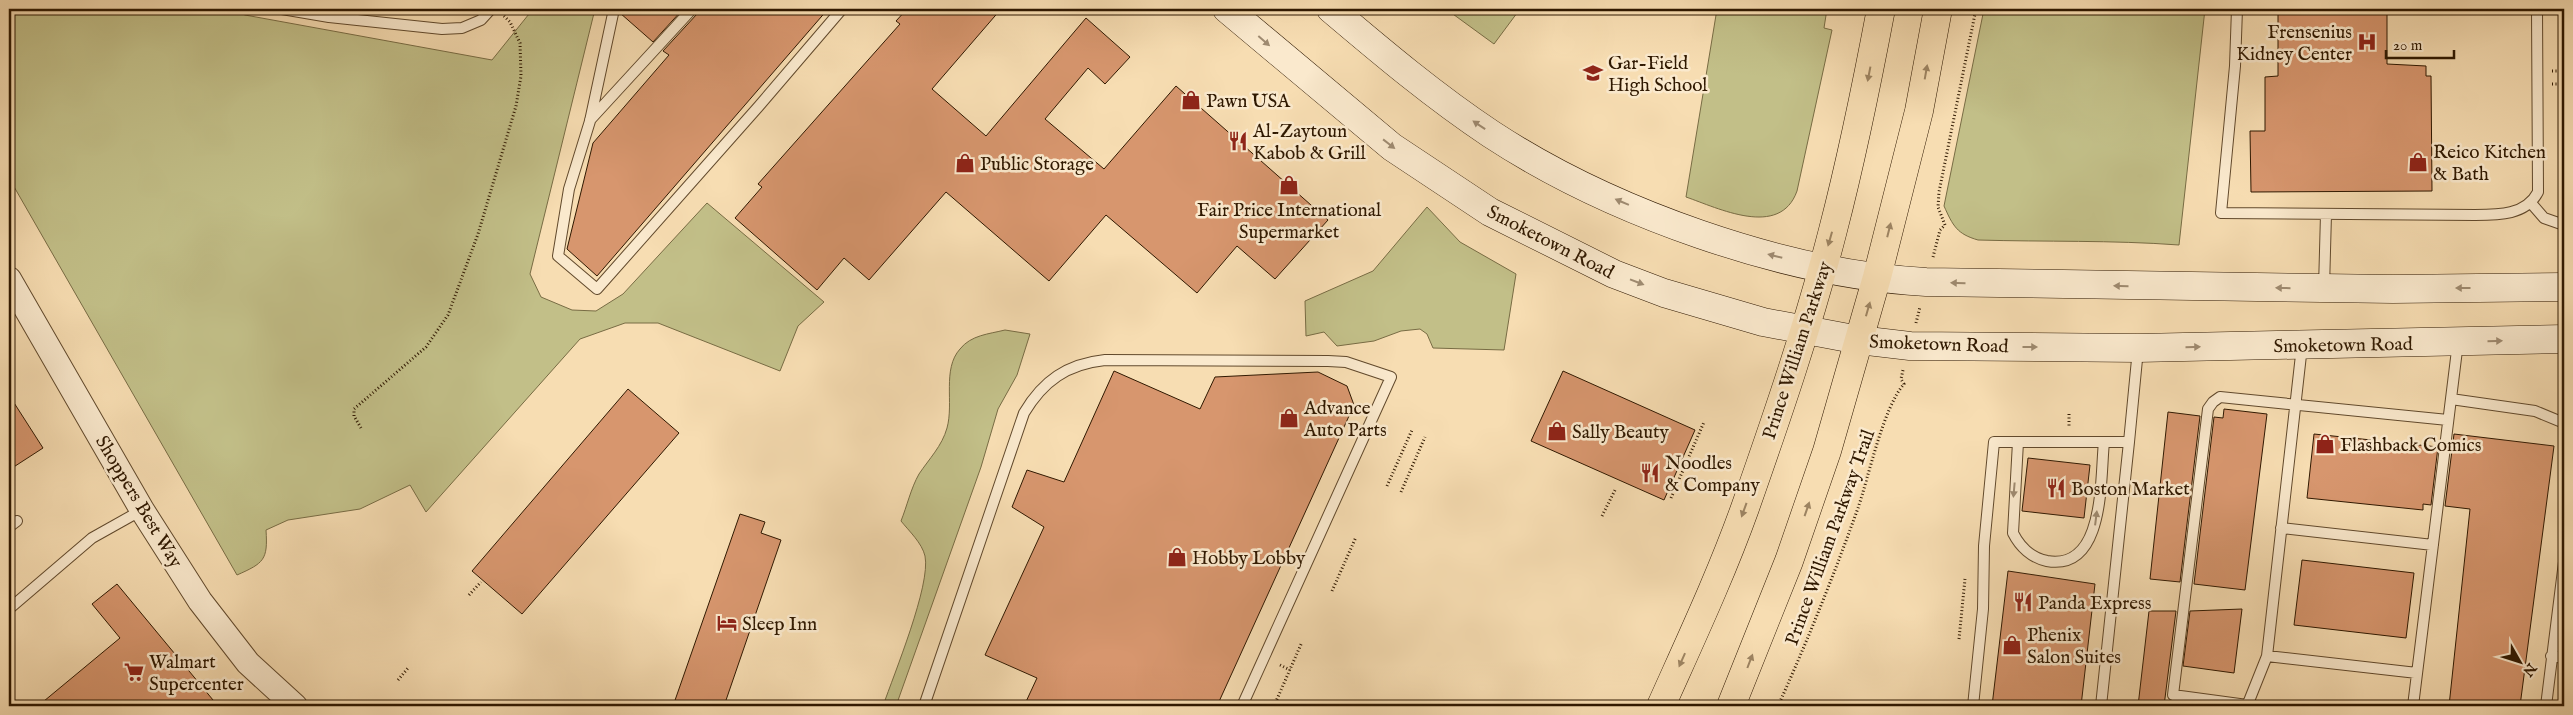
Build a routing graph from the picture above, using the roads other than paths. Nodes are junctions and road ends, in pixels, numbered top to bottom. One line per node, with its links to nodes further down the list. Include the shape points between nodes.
1 (282, 9): 2 (lane, via 442,29 462,28 481,20)
2 (490, 9)
3 (614, 9): 12 (lane)
4 (692, 9): 12 (lane)
5 (842, 9): 12 (lane, via 597,289 558,256 569,189)
6 (1227, 9): 23 (main road, Smoketown Road, one-way to 23, via 1392,147 1490,212 1566,252 1647,286 1742,316)
7 (1331, 9): 16 (main road, one-way to 7, via 1690,230 1619,202 1555,170 1493,135 1432,94)
8 (1881, 9): 16 (highway, Prince William Parkway, one-way to 16, via 1863,107)
9 (1938, 9): 18 (highway, one-way to 9, via 1919,111)
10 (2236, 9): 14 (lane, via 2235,66 2221,213)
11 (2537, 9): 13 (lane, via 2540,184)
12 (590, 121)
13 (2531, 203): 14 (lane, via 2512,212 2488,215); 15 (lane, via 2544,218)
14 (2326, 214): 22 (lane)
15 (2564, 225)
16 (1822, 267): 18 (main road); 23 (highway, Prince William Parkway)
17 (2564, 274): 20 (main road)
18 (1877, 277): 22 (main road, one-way to 18, via 1960,283); 24 (highway, one-way to 18)
19 (9, 279): 36 (street, Shoppers Best Way)
20 (2536, 287): 21 (main road); 22 (main road, one-way to 22)
21 (2564, 287)
22 (2324, 288)
23 (1803, 330): 24 (main road, Smoketown Road); 48 (highway, Prince William Parkway, one-way to 48, via 1745,509)
24 (1860, 340): 28 (main road, Smoketown Road, one-way to 28, via 1910,346); 49 (highway, one-way to 24, via 1818,478)
25 (2564, 340): 26 (main road, Smoketown Road, one-way to 25)
26 (2458, 342): 27 (main road, Smoketown Road); 29 (lane)
27 (2302, 344): 28 (main road, Smoketown Road, one-way to 27); 30 (lane)
28 (2138, 348): 35 (lane)
29 (2450, 399): 31 (lane); 32 (lane, via 2535,410)
30 (2296, 404): 31 (lane); 37 (lane); 52 (lane, via 2220,397 2208,409 2172,695)
31 (2448, 420): 38 (lane)
32 (2564, 423)
33 (2018, 442): 34 (lane); 34 (lane, one-way to 34, via 2013,533 2020,545 2034,556 2057,562 2081,551 2094,532); 50 (lane, via 1994,442)
34 (2104, 442): 35 (lane)
35 (2129, 442): 51 (lane)
36 (142, 510): 40 (lane, via 92,538); 45 (street, Shoppers Best Way, via 200,601 248,663)
37 (2281, 528): 38 (lane); 41 (lane)
38 (2433, 545): 44 (lane)
39 (2564, 562): 42 (lane)
40 (9, 610)
41 (2267, 656): 44 (lane); 52 (lane)
42 (2551, 656): 43 (lane); 54 (lane)
43 (2564, 658)
44 (2417, 673): 53 (lane)
45 (295, 706)
46 (924, 706): 47 (lane, via 1024,413 1050,379 1068,368 1105,360 1346,362 1391,378)
47 (1242, 706)
48 (1661, 706)
49 (1731, 706)
50 (1973, 706)
51 (2101, 706)
52 (2247, 706)
53 (2413, 706)
54 (2546, 706)

